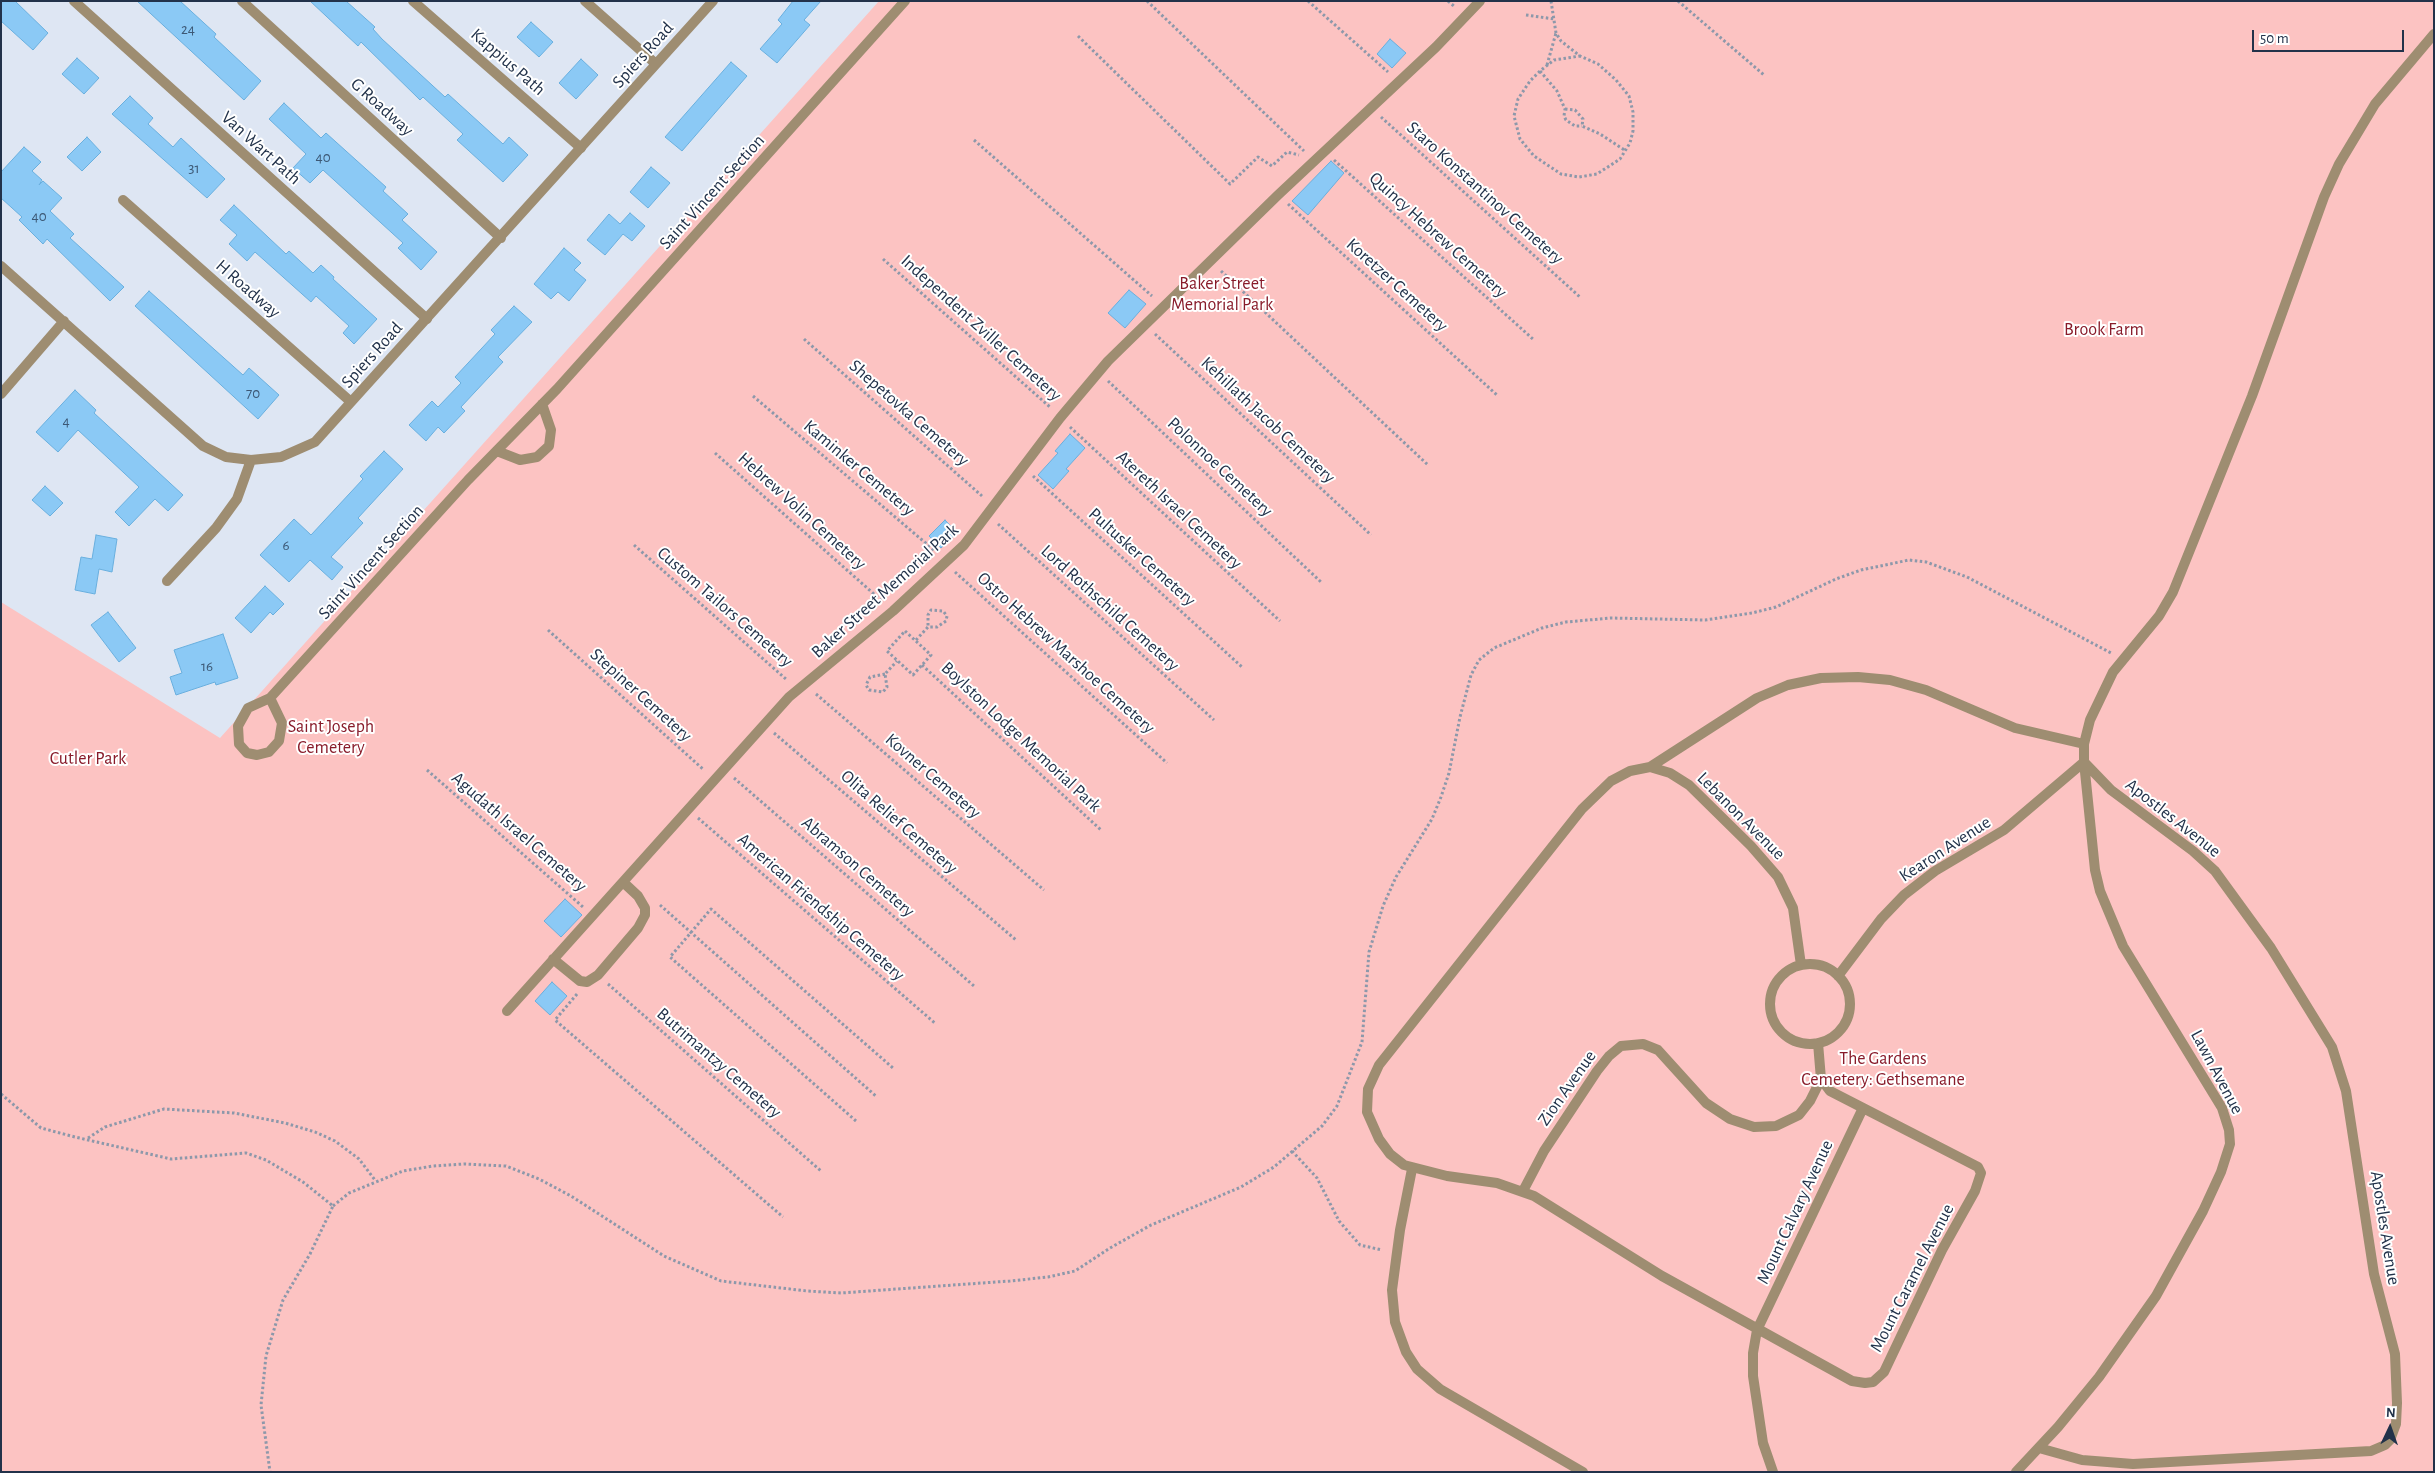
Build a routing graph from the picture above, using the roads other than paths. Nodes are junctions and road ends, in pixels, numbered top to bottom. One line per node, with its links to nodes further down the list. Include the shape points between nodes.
1 (74, 1): 14 (street, Van Wart Path)
2 (242, 1): 12 (street, G Roadway)
3 (413, 1): 10 (street, Kappius Path)
4 (585, 1): 9 (street)
5 (713, 1): 9 (street, Spiers Road)
6 (905, 1): 18 (street, Saint Vincent Section)
7 (1480, 1): 26 (street, Baker Street Memorial Park, via 1446,38 1278,195 1099,372 972,537 892,611 801,686)
8 (2434, 34): 23 (street, Lawn Avenue, via 2375,104 2338,164 2252,396 2173,592 2159,616 2122,659 2095,706)
9 (656, 64): 10 (street, Spiers Road)
10 (581, 148): 12 (street, Spiers Road)
11 (123, 200): 17 (street, H Roadway)
12 (501, 238): 14 (street, Spiers Road)
13 (1, 266): 15 (street, Spiers Road)
14 (427, 319): 17 (street, Spiers Road)
15 (64, 321): 16 (street); 20 (street, Spiers Road, via 203,446 226,457)
16 (1, 394)
17 (351, 402): 20 (street, Spiers Road, via 315,442 281,457)
18 (542, 404): 19 (street, Saint Vincent Section); 19 (street, via 552,430 549,446 537,457 520,460)
19 (497, 451): 22 (street, Saint Vincent Section)
20 (251, 460): 21 (street, via 237,499 216,528)
21 (167, 581)
22 (270, 698): 22 (street, Saint Vincent Section, via 282,723 279,741 269,752 247,753 239,744 238,726 248,708)
23 (2084, 744): 24 (street, Lawn Avenue); 25 (street, via 2015,728 1904,682 1839,676 1804,680 1772,690)
24 (2084, 762): 29 (street, Kearon Avenue, via 2004,830 1909,891 1888,911); 37 (street, Lawn Avenue, via 2095,870 2104,902 2123,946 2219,1102 2230,1144 2203,1211 2156,1296 2099,1377); 37 (street, Apostles Avenue, via 2111,790 2215,871 2271,948 2332,1047 2346,1091 2374,1274 2395,1354 2398,1403 2390,1440 2385,1446 2371,1451 2133,1464 2082,1460)
25 (1650, 767): 28 (street, Lebanon Avenue, via 1670,773 1688,785 1778,877 1793,908); 34 (street, via 1630,771 1611,781 1582,809 1379,1065 1367,1097 1370,1122 1390,1154)
26 (623, 882): 27 (street, Baker Street Memorial Park); 27 (street, via 645,908 642,922 598,975 587,982 576,979)
27 (554, 960): 30 (street, Baker Street Memorial Park)
28 (1801, 965): 29 (street, via 1821,966); 31 (street, via 1783,973 1775,983 1769,1002 1771,1016 1777,1027 1792,1040)
29 (1838, 976): 31 (street, via 1848,992 1847,1018 1836,1034)
30 (507, 1011)
31 (1818, 1043): 32 (street)
32 (1821, 1079): 33 (street, via 1830,1091); 35 (street, Zion Avenue, via 1799,1115 1776,1126 1754,1127 1730,1119 1706,1104 1658,1050 1643,1044 1621,1046 1597,1071 1544,1151)
33 (1863, 1108): 36 (street, Mount Calvary Avenue); 36 (street, Mount Caramel Avenue, via 1978,1167 1980,1177 1975,1191 1942,1250 1884,1372 1873,1382 1852,1381)
34 (1412, 1169): 35 (street, via 1497,1182); 38 (street, via 1392,1290 1395,1322 1406,1352 1430,1382)
35 (1522, 1191): 36 (street, via 1544,1201 1662,1276)
36 (1757, 1330): 39 (street, via 1753,1376 1763,1444)
37 (2039, 1448): 40 (street, Lawn Avenue)
38 (1583, 1472)
39 (1773, 1472)
40 (2016, 1472)

